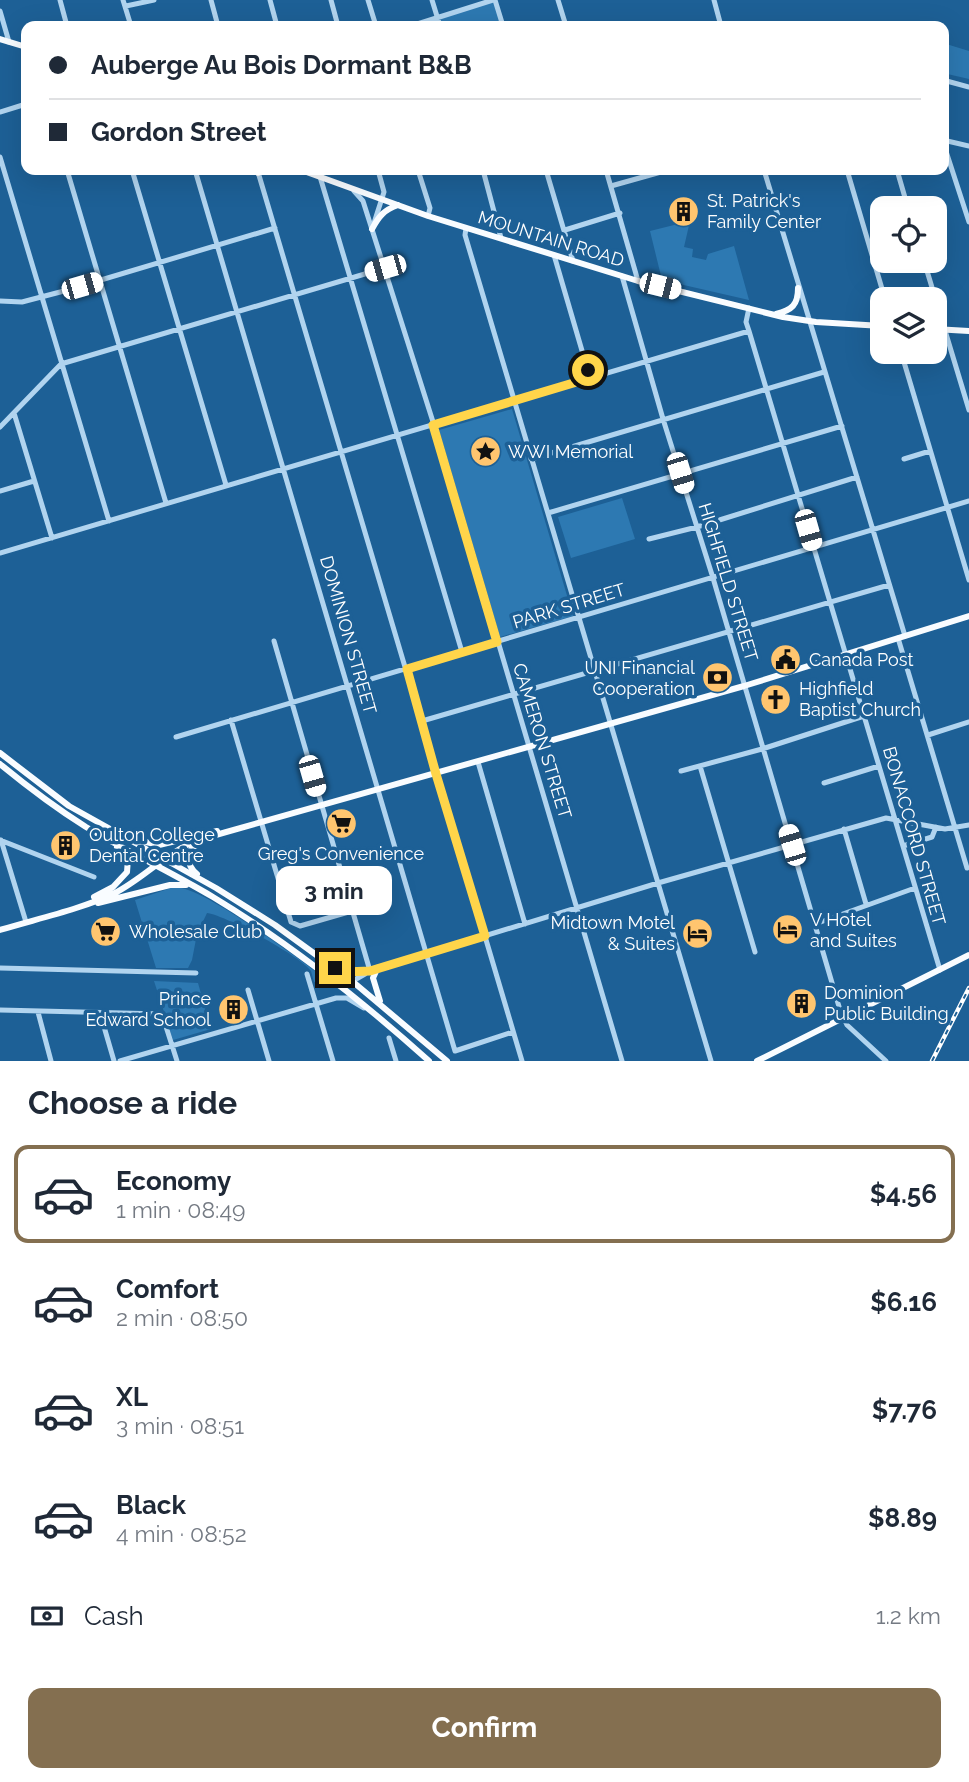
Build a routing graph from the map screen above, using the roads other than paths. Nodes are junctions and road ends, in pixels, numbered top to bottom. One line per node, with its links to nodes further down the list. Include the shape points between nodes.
1 (60, 0): 14 (street)
2 (154, 0): 11 (street)
3 (211, 0): 16 (street)
4 (270, 0): 17 (street)
5 (331, 0): 18 (street)
6 (368, 0): 19 (street)
7 (432, 0): 13 (street)
8 (494, 0): 13 (street); 22 (street)
9 (558, 0): 23 (street)
10 (714, 0): 24 (street)
11 (125, 3): 15 (street)
12 (0, 11): 26 (street)
13 (437, 17): 20 (street); 21 (street)
14 (66, 21)
15 (130, 21)
16 (217, 21)
17 (276, 21)
18 (337, 21)
19 (374, 21)
20 (425, 21)
21 (438, 21)
22 (501, 21)
23 (564, 21)
24 (720, 21)
25 (0, 39): 26 (main road)
26 (9, 42): 27 (main road)
27 (21, 46)
28 (949, 81): 29 (street)
29 (969, 86)
30 (21, 106): 31 (street)
31 (0, 113)
32 (949, 142): 33 (street)
33 (969, 146)
34 (0, 157): 78 (street)
35 (949, 158): 57 (street)
36 (68, 175): 73 (street)
37 (133, 175): 69 (street)
38 (197, 175): 66 (street, DOMINION STREET)
39 (259, 175): 61 (street)
40 (313, 175): 51 (main road, MOUNTAIN ROAD)
41 (319, 175): 51 (street)
42 (379, 175): 55 (street)
43 (420, 175): 59 (street, via 430,208)
44 (484, 175): 65 (street)
45 (548, 175): 64 (street)
46 (608, 175): 52 (street)
47 (650, 175): 52 (street)
48 (765, 175): 76 (street)
49 (848, 175): 75 (street)
50 (898, 175): 54 (street)
51 (320, 178): 53 (main road, MOUNTAIN ROAD); 72 (street)
52 (611, 186): 58 (street)
53 (354, 191): 55 (main road, MOUNTAIN ROAD); 63 (street, CAMERON STREET, via 363,201)
54 (905, 196)
55 (381, 199): 56 (main road, MOUNTAIN ROAD); 63 (street)
56 (398, 205): 59 (main road, MOUNTAIN ROAD); 63 (main road, via 379,216)
57 (966, 205): 60 (street)
58 (620, 213): 64 (street); 74 (street)
59 (428, 216): 62 (main road, MOUNTAIN ROAD)
60 (969, 222)
61 (275, 228): 66 (street); 77 (street)
62 (466, 228): 65 (main road, MOUNTAIN ROAD); 97 (street)
63 (372, 229): 70 (street, CAMERON STREET)
64 (565, 230): 68 (street)
65 (501, 238): 67 (main road, MOUNTAIN ROAD)
66 (218, 245): 69 (street); 81 (street, DOMINION STREET)
67 (554, 255): 68 (main road, MOUNTAIN ROAD); 95 (street)
68 (573, 261): 71 (main road, MOUNTAIN ROAD)
69 (159, 262): 73 (street); 85 (street)
70 (385, 268): 72 (street); 101 (street, CAMERON STREET)
71 (622, 276): 74 (main road, MOUNTAIN ROAD); 91 (street, HIGHFIELD STREET)
72 (350, 278): 77 (street); 104 (street)
73 (100, 280): 78 (street); 90 (street)
74 (638, 281): 80 (main road, MOUNTAIN ROAD)
75 (881, 287)
76 (799, 288): 82 (main road, via 795,306); 83 (street)
77 (295, 295): 81 (street); 107 (street)
78 (42, 297): 79 (street); 92 (street)
79 (0, 301)
80 (749, 308): 82 (main road, MOUNTAIN ROAD); 87 (street, BONACCORD STREET)
81 (237, 312): 85 (street); 110 (street, DOMINION STREET)
82 (774, 315): 83 (main road, MOUNTAIN ROAD)
83 (811, 322): 84 (main road, MOUNTAIN ROAD); 94 (street)
84 (870, 325)
85 (179, 330): 90 (street); 114 (street)
86 (947, 330): 88 (main road)
87 (749, 331): 91 (street); 96 (street, BONACCORD STREET)
88 (969, 331)
89 (947, 340): 98 (street)
90 (120, 347): 92 (street); 118 (street)
91 (648, 362): 95 (street); 100 (street, HIGHFIELD STREET)
92 (61, 364): 99 (street); 121 (street)
93 (905, 364): 106 (street)
94 (824, 372): 96 (street); 102 (street)
95 (590, 378): 97 (street)
96 (766, 388): 100 (street); 105 (street, BONACCORD STREET)
97 (514, 401): 101 (street); 108 (street)
98 (969, 410)
99 (14, 413): 103 (street); 113 (street)
100 (663, 419): 108 (street); 111 (street, HIGHFIELD STREET)
101 (433, 425): 104 (street); 137 (street, CAMERON STREET)
102 (842, 426): 105 (street); 112 (street)
103 (0, 427)
104 (398, 435): 107 (street); 138 (street)
105 (783, 443): 111 (street); 116 (street, BONACCORD STREET)
106 (930, 451): 109 (street); 119 (street)
107 (342, 452): 110 (street); 140 (street)
108 (531, 459): 120 (street)
109 (904, 459)
110 (284, 469): 114 (street); 142 (street, DOMINION STREET)
111 (680, 473): 120 (street); 122 (street, HIGHFIELD STREET)
112 (857, 477): 116 (street); 123 (street)
113 (34, 481): 115 (street); 124 (street)
114 (226, 485): 118 (street)
115 (0, 491)
116 (798, 496): 122 (street); 126 (street, BONACCORD STREET)
117 (969, 501): 119 (street, PARK STREET)
118 (166, 503): 121 (street)
119 (947, 508): 123 (street, PARK STREET); 129 (street)
120 (548, 513): 133 (street)
121 (109, 521): 124 (street)
122 (697, 527): 125 (street); 128 (street, HIGHFIELD STREET)
123 (873, 531): 126 (street, PARK STREET); 130 (street)
124 (52, 538): 127 (street)
125 (649, 539)
126 (814, 548): 128 (street, PARK STREET); 131 (street, BONACCORD STREET)
127 (0, 553)
128 (713, 578): 133 (street, PARK STREET); 134 (street, HIGHFIELD STREET)
129 (969, 580)
130 (889, 585): 131 (street); 135 (street)
131 (830, 603): 134 (street); 139 (street, BONACCORD STREET)
132 (969, 616): 135 (main road)
133 (579, 618): 137 (street, PARK STREET); 141 (street)
134 (728, 632): 141 (street); 143 (street, HIGHFIELD STREET)
135 (902, 637): 139 (main road); 151 (street)
136 (274, 641): 145 (street)
137 (497, 642): 138 (street, PARK STREET); 144 (street, CAMERON STREET)
138 (462, 652): 140 (street, PARK STREET)
139 (846, 654): 143 (main road); 146 (street, BONACCORD STREET)
140 (407, 669): 142 (street, PARK STREET); 148 (street)
141 (594, 671): 144 (street); 150 (street)
142 (348, 686): 145 (street, PARK STREET); 163 (street, DOMINION STREET)
143 (744, 686): 150 (main road); 154 (street, HIGHFIELD STREET)
144 (514, 694): 148 (street); 153 (street, CAMERON STREET)
145 (292, 703): 147 (street, PARK STREET); 164 (street)
146 (864, 716): 154 (street); 159 (street, BONACCORD STREET)
147 (231, 720): 152 (street, PARK STREET); 167 (street)
148 (422, 721): 161 (street)
149 (969, 722): 151 (street)
150 (610, 725): 153 (main road); 182 (street)
151 (928, 735): 171 (street)
152 (176, 737)
153 (528, 747): 156 (main road); 187 (street, CAMERON STREET)
154 (762, 748): 158 (street); 175 (street, HIGHFIELD STREET)
155 (0, 753): 165 (main road)
156 (478, 762): 161 (main road); 191 (street)
157 (0, 764): 173 (main road)
158 (700, 766): 160 (street); 178 (street)
159 (879, 766): 162 (street); 166 (street, BONACCORD STREET)
160 (681, 771)
161 (436, 774): 163 (main road); 194 (street)
162 (824, 783)
163 (378, 790): 164 (main road); 196 (street, DOMINION STREET)
164 (320, 806): 167 (main road); 188 (street)
165 (78, 811): 172 (main road, via 157,845); 177 (main road)
166 (895, 818): 169 (street); 170 (street); 176 (street, BONACCORD STREET)
167 (262, 822): 172 (main road); 188 (street, via 291,922 300,926)
168 (969, 824): 171 (street)
169 (936, 827): 171 (street); 176 (street, via 932,837)
170 (845, 829): 175 (street); 186 (street)
171 (955, 829): 180 (street)
172 (233, 830): 177 (main road, via 188,844); 184 (main road, via 196,845 188,855 191,869)
173 (104, 837): 179 (main road); 189 (main road, via 126,856 126,876 105,892)
174 (1, 840): 181 (street); 190 (street)
175 (792, 845): 178 (street); 192 (street, HIGHFIELD STREET)
176 (903, 846): 185 (street, BONACCORD STREET)
177 (164, 859): 179 (main road); 184 (main road)
178 (729, 863): 182 (street); 195 (street)
179 (156, 865): 183 (main road); 189 (main road, via 115,893)
180 (967, 867)
181 (94, 877)
182 (659, 883): 187 (street); 228 (street)
183 (194, 886): 189 (main road, via 170,885); 205 (main road)
184 (216, 888): 199 (main road)
185 (915, 888): 186 (street); 201 (street, BONACCORD STREET)
186 (866, 904): 192 (street)
187 (577, 908): 191 (street); 227 (street, CAMERON STREET)
188 (352, 911): 200 (street)
189 (59, 912): 190 (main road)
190 (26, 922): 193 (main road)
191 (525, 924): 194 (street)
192 (815, 924): 213 (street, HIGHFIELD STREET)
193 (0, 930)
194 (485, 936): 196 (street); 215 (street)
195 (755, 952)
196 (427, 954): 200 (street); 215 (street, DOMINION STREET, via 455,1051)
197 (969, 955): 201 (main road)
198 (0, 968): 202 (street)
199 (335, 968): 200 (street); 204 (main road)
200 (373, 970): 204 (street); 208 (main road)
201 (940, 970): 213 (main road)
202 (196, 973)
203 (307, 974): 207 (street)
204 (352, 981): 205 (street); 208 (main road)
205 (344, 986): 212 (main road)
206 (248, 990): 214 (street)
207 (316, 1004): 212 (street, via 347,998); 214 (street); 222 (street)
208 (382, 1005): 225 (main road)
209 (0, 1010): 210 (street)
210 (38, 1012): 211 (street); 218 (street)
211 (100, 1013): 217 (street, via 162,1014); 219 (street)
212 (376, 1014): 224 (main road)
213 (843, 1018): 229 (main road); 230 (street)
214 (257, 1023): 217 (street); 221 (street)
215 (513, 1032): 226 (street)
216 (389, 1038): 223 (street)
217 (172, 1046): 219 (street); 220 (street)
218 (51, 1061)
219 (117, 1061)
220 (177, 1061)
221 (269, 1061)
222 (332, 1061)
223 (396, 1061)
224 (429, 1061)
225 (446, 1061)
226 (522, 1061)
227 (621, 1061)
228 (711, 1061)
229 (757, 1061)
230 (887, 1061)

